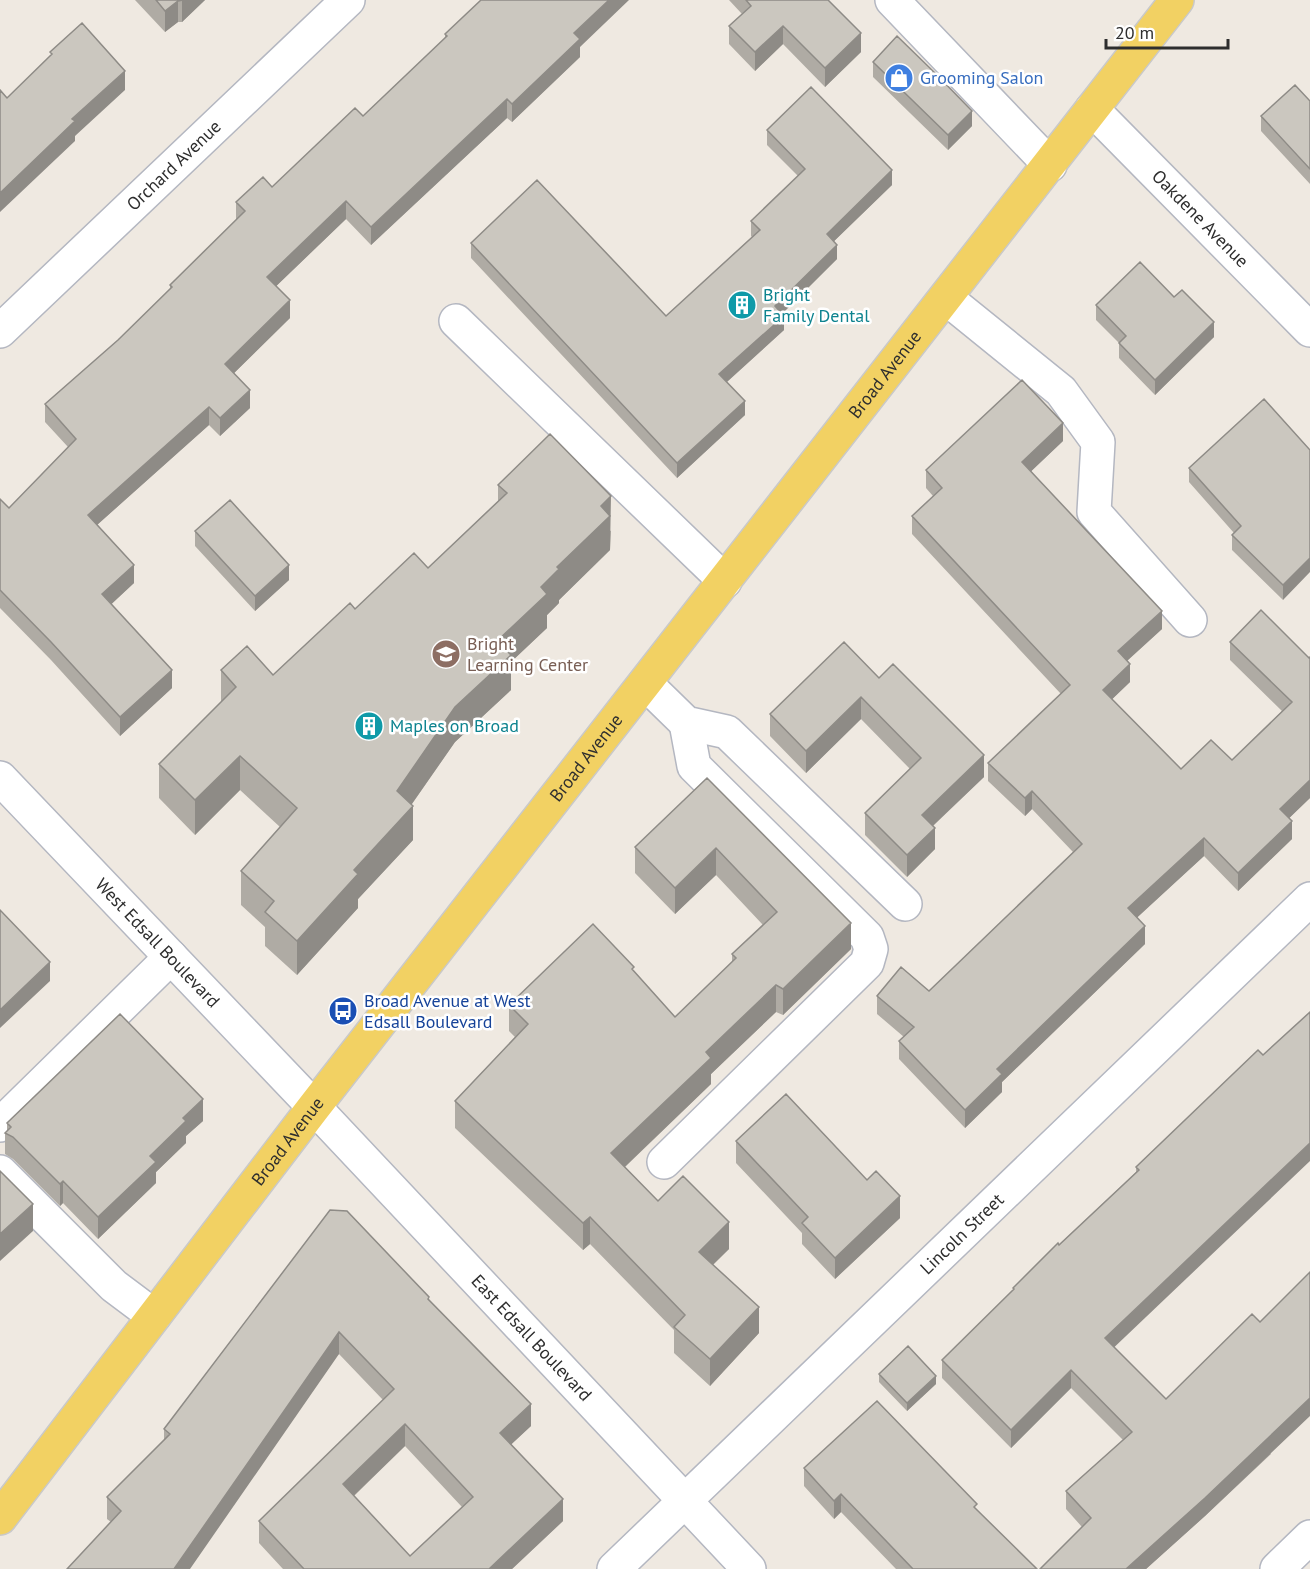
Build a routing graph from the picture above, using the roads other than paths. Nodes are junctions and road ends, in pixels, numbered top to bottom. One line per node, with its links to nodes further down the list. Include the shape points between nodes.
1 (348, 0): 9 (street, Orchard Avenue)
2 (892, 0): 5 (street)
3 (1177, 0): 4 (main road, Broad Avenue)
4 (1092, 109): 5 (main road, Broad Avenue); 8 (street, Oakdene Avenue)
5 (1050, 165): 6 (main road, Broad Avenue)
6 (946, 298): 10 (main road, Broad Avenue); 11 (street, via 1061,391 1098,442 1094,512)
7 (456, 321): 10 (street)
8 (1310, 330)
9 (0, 331)
10 (725, 581): 12 (main road, Broad Avenue)
11 (1190, 620)
12 (645, 683): 13 (street); 18 (main road, Broad Avenue)
13 (686, 723): 16 (street, via 727,732); 20 (street, via 694,766 867,937 871,949 867,963)
14 (0, 778): 17 (street, West Edsall Boulevard)
15 (1310, 899): 23 (street, Lincoln Street)
16 (905, 904)
17 (171, 957): 18 (street, West Edsall Boulevard); 19 (street)
18 (314, 1107): 22 (main road, Broad Avenue); 23 (street, East Edsall Boulevard)
19 (0, 1125)
20 (664, 1162)
21 (0, 1172): 22 (street, via 114,1286)
22 (154, 1316): 24 (main road, Broad Avenue)
23 (686, 1502): 26 (street, Lincoln Street); 27 (street, East Edsall Boulevard)
24 (0, 1518)
25 (1310, 1537): 28 (street)
26 (614, 1569)
27 (749, 1569)
28 (1277, 1569)

